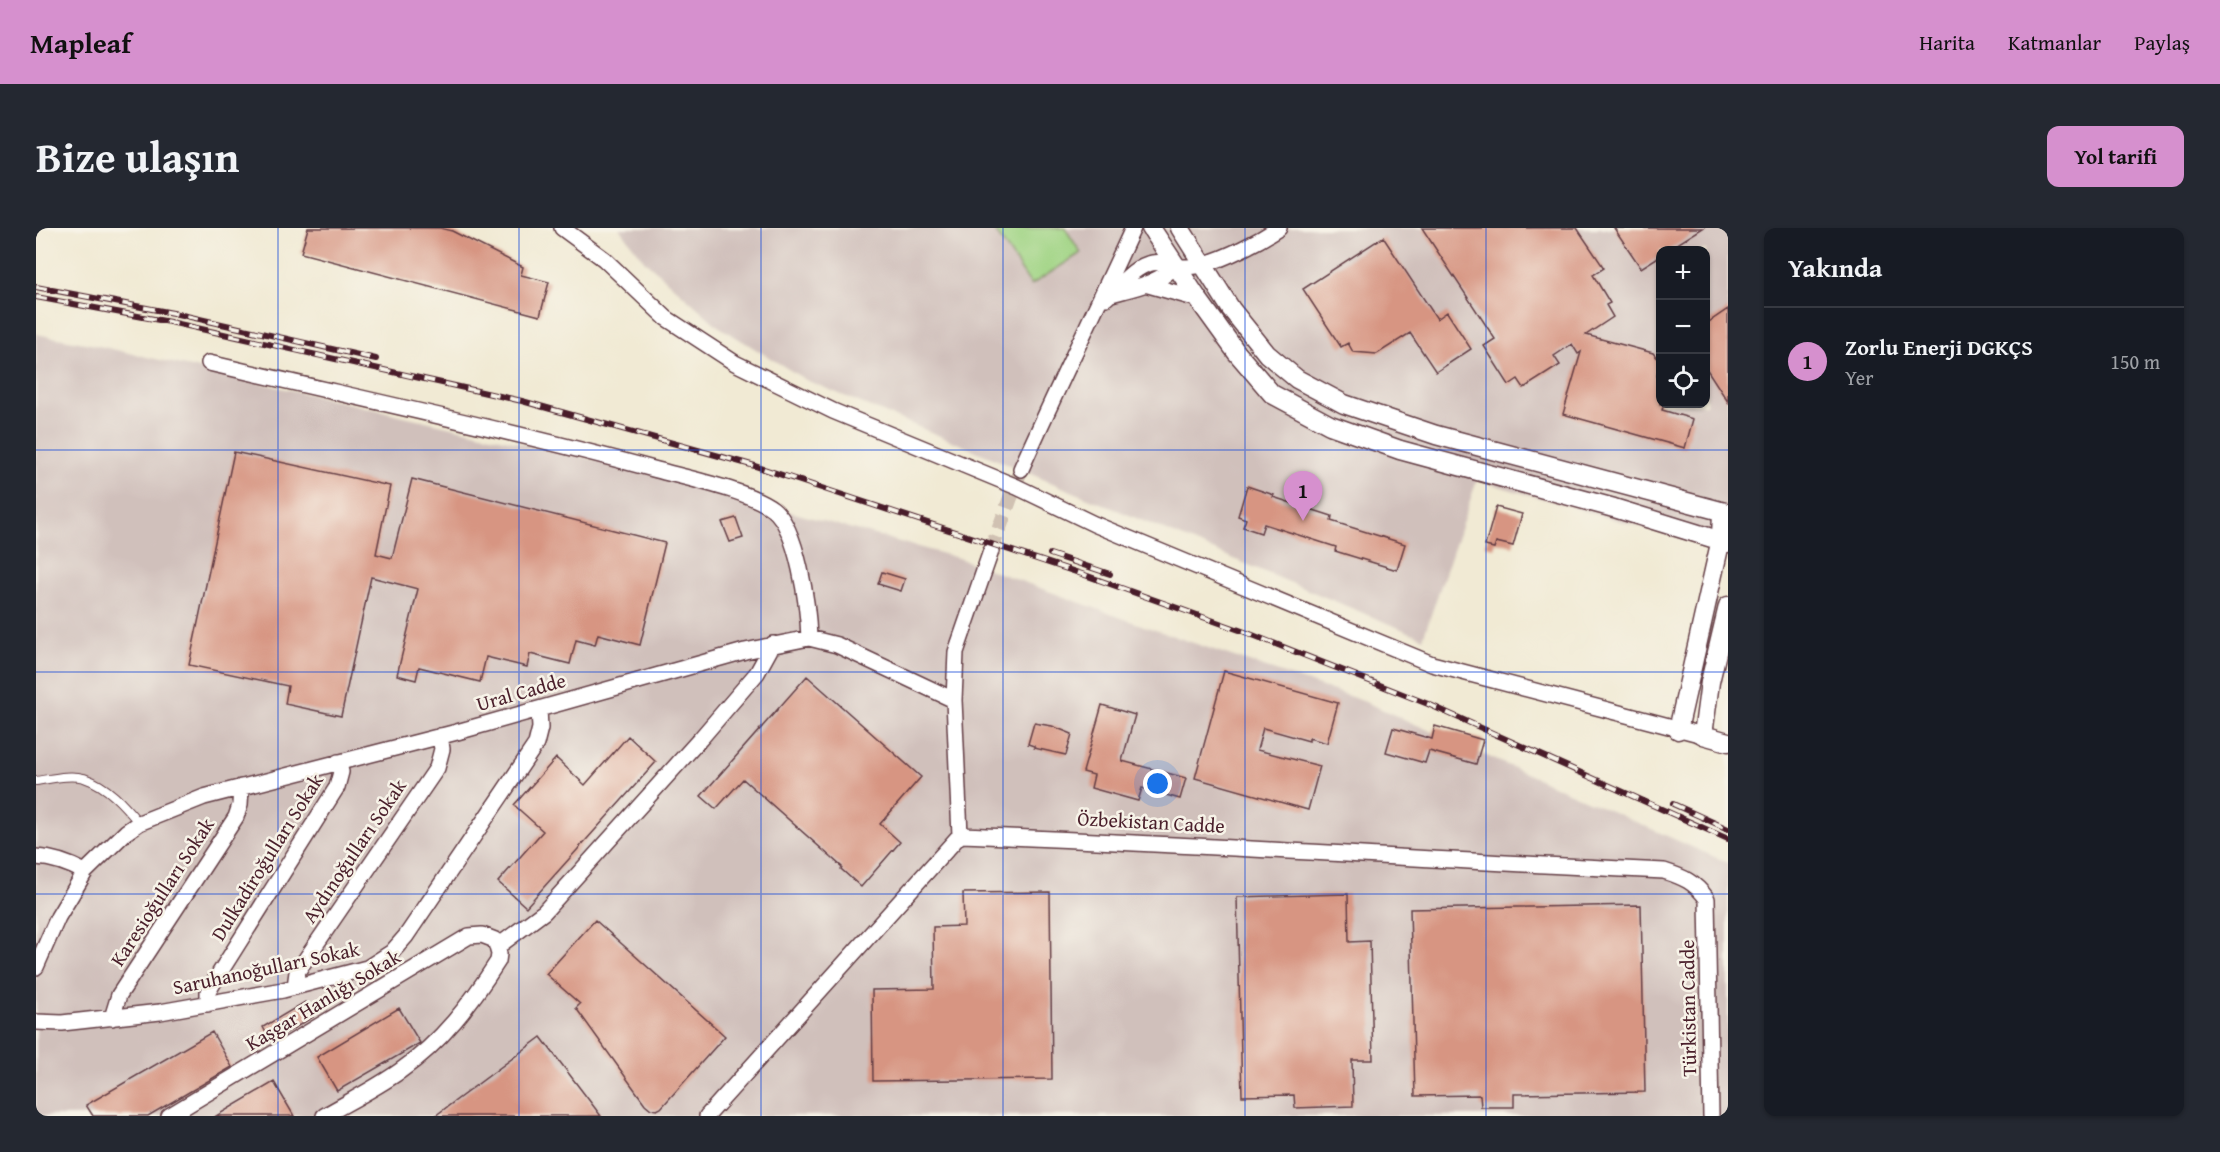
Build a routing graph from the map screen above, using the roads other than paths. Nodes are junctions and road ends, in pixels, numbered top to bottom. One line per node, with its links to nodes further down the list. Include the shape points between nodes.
1 (562, 228): 22 (street, via 604,259 666,318 735,363 833,411 1432,663)
2 (1133, 228): 11 (street)
3 (1151, 228): 7 (street)
4 (1180, 228): 6 (street)
5 (1279, 228): 6 (street)
6 (1203, 265): 7 (street); 14 (street, via 1267,354 1297,378 1344,404 1436,435)
7 (1176, 267): 8 (street); 9 (street, via 1154,263 1140,268); 10 (street)
8 (1145, 285): 9 (street); 10 (street)
9 (1111, 294): 11 (street)
10 (1198, 299): 15 (street, via 1272,394 1330,424 1400,450)
11 (1098, 304): 13 (street)
12 (209, 363): 18 (street, via 629,463 757,500 773,509 790,532 808,612)
13 (1021, 469)
14 (1725, 512): 15 (street)
15 (1724, 541): 22 (street)
16 (992, 552): 20 (street, via 957,652)
17 (1728, 606): 23 (street)
18 (809, 638): 19 (street, Ural Cadde); 20 (street, Ural Cadde, via 837,645)
19 (773, 644): 21 (street, Ural Cadde); 34 (street, via 757,673 544,912)
20 (954, 700): 30 (street)
21 (539, 709): 24 (street, Ural Cadde); 36 (street, Saruhanoğulları Sokak, via 536,744 400,945 367,968)
22 (1678, 730): 23 (street)
23 (1702, 735): 25 (street)
24 (440, 736): 26 (street, Ural Cadde); 36 (street, Aydınoğulları Sokak, via 442,749 437,768 297,972)
25 (1728, 742)
26 (338, 762): 28 (street, Ural Cadde); 37 (street, Dulkadiroğulları Sokak, via 341,777 337,787 212,985)
27 (36, 781): 29 (lane, via 84,778 118,797)
28 (241, 787): 29 (street, Ural Cadde); 38 (street, Karesioğulları Sokak, via 236,817 119,995)
29 (139, 823): 32 (street, Ural Cadde)
30 (960, 835): 33 (street, Özbekistan Cadde, via 1159,842 1664,871 1699,887); 42 (street)
31 (36, 857): 32 (street, via 69,863)
32 (85, 872): 35 (street, Ural Cadde, via 58,917)
33 (1707, 899): 43 (street, Türkistan Cadde)
34 (497, 947): 40 (street, Kaşgar Hanlığı Sokak, via 489,937 469,936); 41 (street, via 498,961 474,999 437,1040 400,1071)
35 (36, 968)
36 (295, 987): 37 (street, Saruhanoğulları Sokak)
37 (208, 1004): 38 (street, Saruhanoğulları Sokak)
38 (112, 1018): 39 (street, Saruhanoğulları Sokak)
39 (36, 1022)
40 (170, 1116)
41 (324, 1116)
42 (707, 1116)
43 (1711, 1116)

